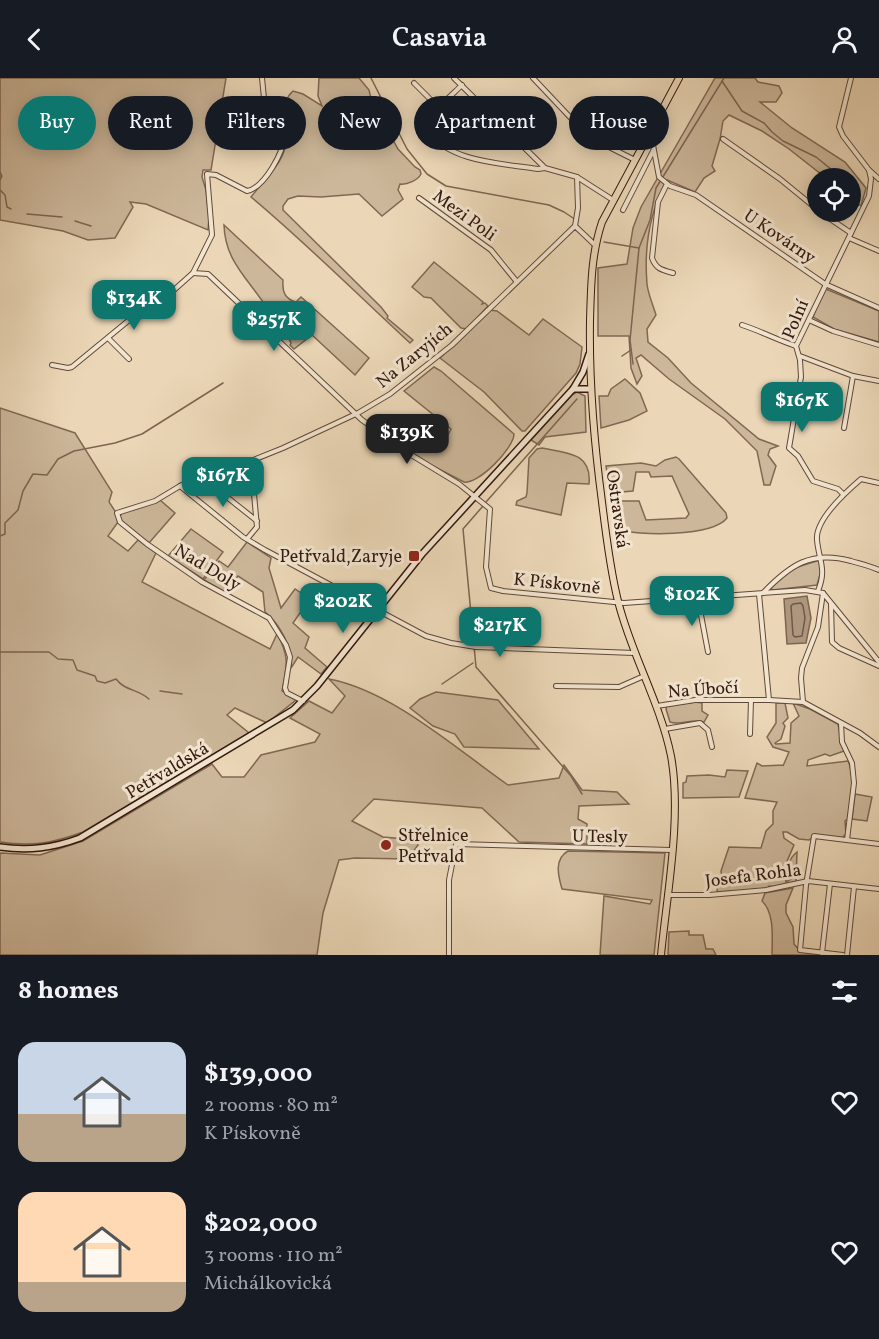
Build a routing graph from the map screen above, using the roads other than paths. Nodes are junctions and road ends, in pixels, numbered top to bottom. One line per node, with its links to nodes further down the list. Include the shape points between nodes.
1 (262, 78): 31 (street, via 264,98 284,134 279,157 252,190 245,191 207,174 213,228)
2 (454, 78): 7 (street)
3 (533, 78): 15 (street, via 584,132)
4 (679, 78): 10 (main road, Ostravská)
5 (851, 78): 17 (street, via 839,127)
6 (414, 83): 8 (street)
7 (462, 85): 9 (street); 16 (street)
8 (429, 96)
9 (452, 96)
10 (669, 96)
11 (723, 139): 24 (street)
12 (449, 150): 16 (street, via 470,158)
13 (640, 150): 15 (main road, Ostravská)
14 (654, 151): 21 (street, via 659,177); 25 (street)
15 (634, 160): 23 (main road, Ostravská)
16 (545, 168): 18 (street)
17 (869, 170): 19 (street, Polní); 20 (street)
18 (577, 177): 23 (street); 27 (street)
19 (870, 179): 20 (street); 28 (street, Polní, via 869,196)
20 (878, 179)
21 (667, 184): 34 (street, via 658,202 652,258 655,266); 36 (street, U Kovárny, via 696,195)
22 (419, 198): 35 (street, Mezi Poli, via 491,250)
23 (613, 200): 29 (main road, Ostravská)
24 (807, 201)
25 (623, 210)
26 (833, 222): 28 (street)
27 (575, 226): 29 (street); 35 (street, Na Zaryjích)
28 (850, 236): 30 (street); 36 (street, Polní)
29 (596, 245): 43 (main road, Ostravská, via 591,275)
30 (879, 251)
31 (198, 261): 32 (street, K Pískovně); 33 (street)
32 (205, 272): 33 (street); 52 (street, K Pískovně)
33 (193, 273): 40 (street)
34 (673, 273)
35 (517, 282): 52 (street, Na Zaryjích, via 443,352 390,394)
36 (825, 284): 37 (street, U Kovárny); 38 (street, Polní)
37 (879, 308)
38 (809, 320): 41 (street); 42 (street, Polní)
39 (742, 325): 42 (street)
40 (108, 338): 45 (street); 46 (street, via 70,368)
41 (879, 345)
42 (795, 346): 44 (street, Polní)
43 (590, 353): 48 (street, Petřvaldská); 50 (main road, Ostravská)
44 (800, 356): 47 (street); 58 (street, Polní, via 801,377 789,448 810,479)
45 (129, 358)
46 (52, 365)
47 (853, 376): 49 (street); 53 (street)
48 (578, 381): 50 (street); 51 (street, Petřvaldská)
49 (879, 381)
50 (590, 386): 51 (street); 67 (main road, Ostravská, via 608,550)
51 (573, 389): 59 (street, Petřvaldská)
52 (355, 414): 54 (street, Na Zaryjích); 59 (street, K Pískovně)
53 (844, 428)
54 (226, 471): 55 (street, Na Zaryjích); 60 (street, via 255,494)
55 (203, 477): 57 (street, Na Zaryjích); 60 (street)
56 (879, 483): 58 (street, via 861,479)
57 (180, 486): 61 (street); 77 (street, Nad Doly, via 155,501 117,513 120,522 202,582 269,618 290,657 287,693)
58 (843, 494): 62 (street, via 820,524 817,538)
59 (475, 495): 67 (street, K Pískovně, via 490,509 486,567 491,588); 69 (street, Petřvaldská)
60 (257, 521): 61 (street, via 257,528)
61 (248, 539): 69 (street)
62 (822, 556): 63 (street); 64 (street); 65 (street, via 792,566)
63 (879, 570)
64 (820, 592): 65 (street); 68 (street); 78 (street, via 818,627 802,668)
65 (760, 594): 66 (street); 76 (street)
66 (698, 598): 67 (street); 70 (street)
67 (618, 602): 71 (main road, Ostravská)
68 (831, 604): 72 (street); 72 (street, via 832,642)
69 (376, 611): 71 (street, via 426,636 451,643); 77 (street, Petřvaldská)
70 (708, 652)
71 (636, 653): 73 (main road, Ostravská)
72 (879, 664)
73 (645, 676): 74 (street, via 619,687); 79 (main road, Ostravská)
74 (556, 686)
75 (751, 700): 76 (street, Na Úbočí); 79 (street, Na Úbočí, via 695,700); 82 (street, Na Úbočí)
76 (769, 700): 78 (street, Na Úbočí)
77 (303, 701): 87 (street, Petřvaldská, via 276,722 80,838 45,848)
78 (803, 702): 80 (street, Na Úbočí)
79 (657, 706): 81 (main road, Ostravská)
80 (841, 722): 84 (street, Na Úbočí); 85 (street, via 842,742 852,764 854,783)
81 (664, 729): 83 (street, via 700,723 708,730); 88 (main road, Ostravská, via 674,788)
82 (750, 734)
83 (712, 747)
84 (879, 747)
85 (848, 840): 86 (street); 89 (street, via 814,836)
86 (879, 844)
87 (0, 847)
88 (671, 850): 93 (main road, Ostravská); 95 (street, U Tesly, via 456,844 450,880)
89 (808, 881): 90 (street, Josefa Rohla); 93 (street, Josefa Rohla, via 766,890); 94 (street, via 800,950)
90 (830, 884): 91 (street, Josefa Rohla); 94 (street)
91 (854, 887): 92 (street, Josefa Rohla); 97 (street)
92 (879, 889)
93 (667, 895): 96 (main road, Ostravská)
94 (822, 953): 97 (street)
95 (449, 955)
96 (661, 955)
97 (842, 955)

